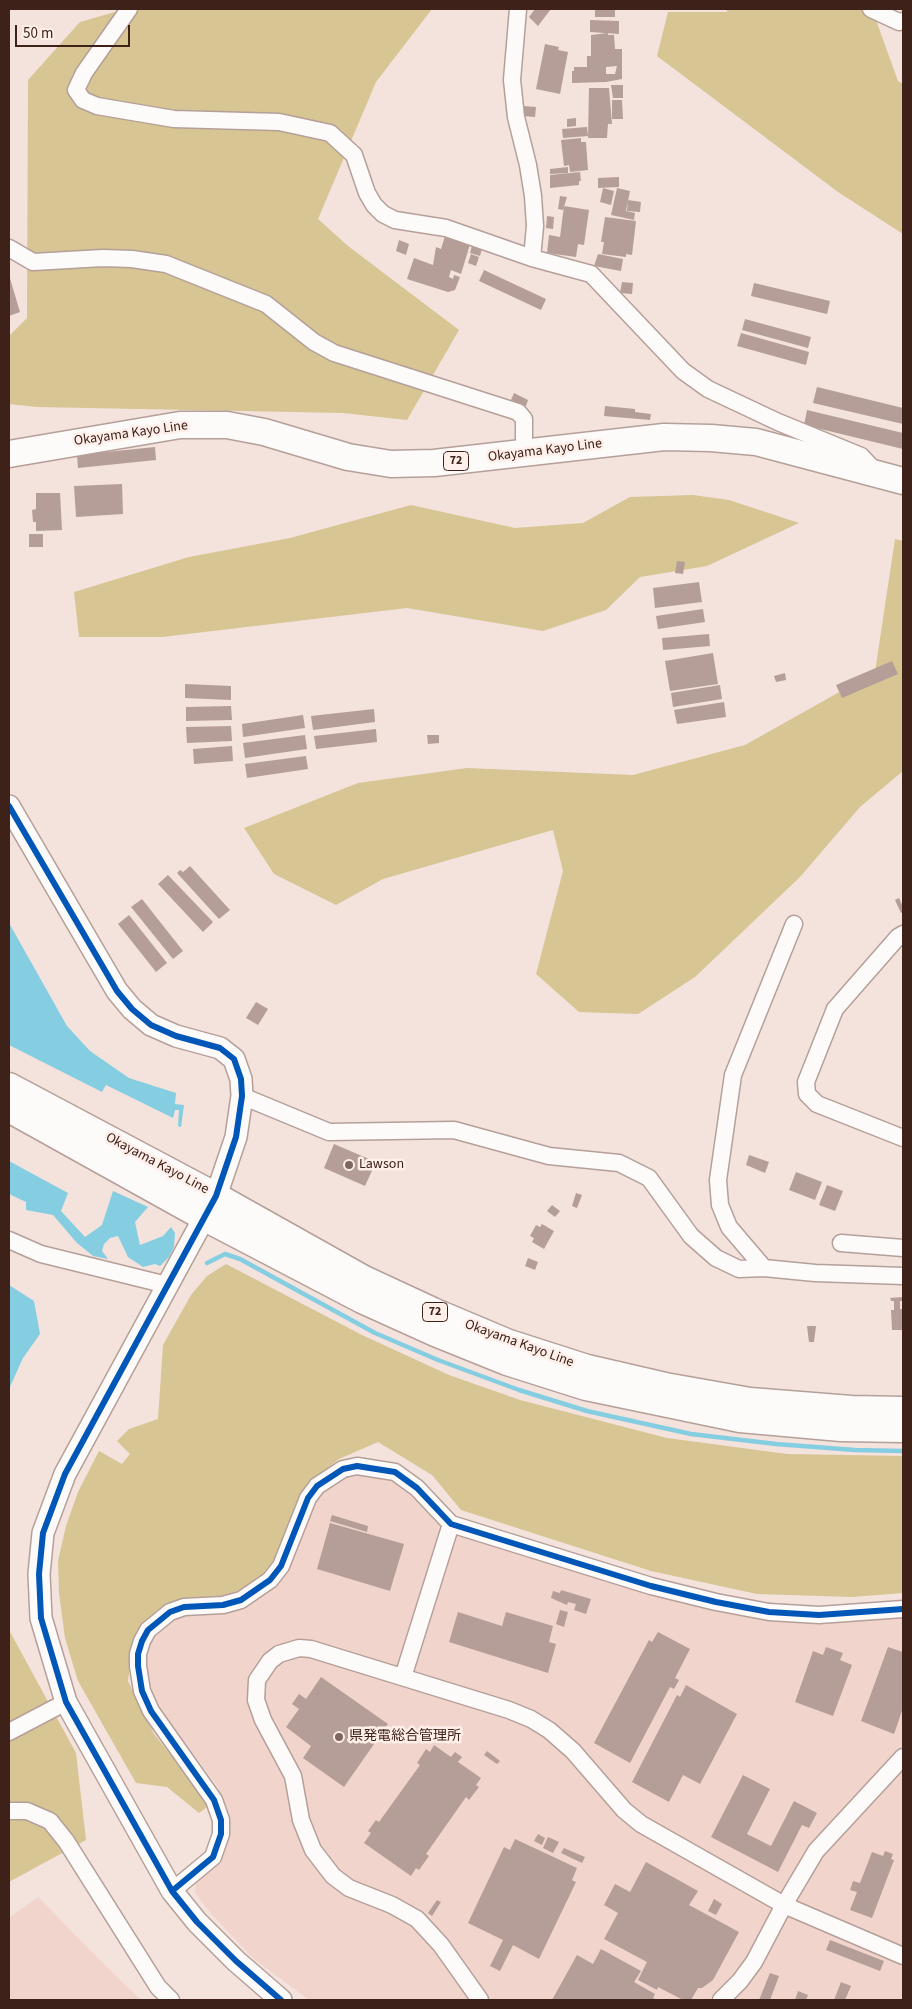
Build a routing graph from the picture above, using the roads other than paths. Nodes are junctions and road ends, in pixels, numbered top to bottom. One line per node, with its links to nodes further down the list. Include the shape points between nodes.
1 (129, 9): 6 (street, via 84,72 76,90 83,100 97,106 174,119 279,122 330,133 354,155 367,193 383,214 395,220 446,228)
2 (518, 9): 6 (street, via 512,80 516,117 533,196)
3 (871, 9): 4 (street)
4 (903, 21)
5 (9, 248): 7 (street, via 33,262 132,259 175,268 266,304 314,342 334,353 518,412 524,419)
6 (532, 258): 9 (street, via 591,274 683,371 708,389 861,456)
7 (524, 453): 8 (main road, Okayama Kayo Line / 72, via 434,463 391,464 227,424 180,425); 9 (main road, Okayama Kayo Line / 72, via 664,437 711,438 756,442)
8 (9, 454)
9 (891, 478)
10 (9, 806): 14 (street, via 117,991 151,1025 176,1036 220,1048 234,1059 241,1079)
11 (794, 924): 21 (street, via 734,1075 718,1180 720,1205 729,1227)
12 (903, 934): 16 (street, via 835,1009 806,1082 806,1094 817,1104)
13 (9, 1086): 17 (main road, Okayama Kayo Line / 72)
14 (242, 1096): 17 (street, via 236,1137); 21 (street, via 329,1132 454,1130 549,1156 619,1163 649,1178 691,1236 716,1258 739,1269)
15 (9, 1109): 17 (main road, Okayama Kayo Line / 72)
16 (903, 1138)
17 (210, 1207): 23 (street); 24 (main road, Okayama Kayo Line / 72, via 433,1311 509,1343 588,1368 750,1402); 25 (main road, Okayama Kayo Line / 72, via 362,1300 508,1362 586,1388 740,1419 841,1428)
18 (9, 1240): 23 (street, via 41,1254)
19 (841, 1243): 20 (street)
20 (903, 1248)
21 (764, 1268): 22 (street)
22 (903, 1276)
23 (167, 1285): 29 (street, via 65,1474 43,1533 39,1574 41,1618)
24 (903, 1410)
25 (903, 1428)
26 (451, 1524): 27 (street, via 651,1586 769,1612 819,1615); 28 (street); 33 (street, via 417,1488 395,1472 357,1466 343,1469 317,1486 308,1498 282,1566 270,1580 241,1600 223,1605 184,1607 170,1612 148,1630 138,1654 142,1691 151,1711 214,1800 221,1820 221,1834 213,1857)
27 (903, 1609)
28 (403, 1677): 34 (street, via 531,1719 573,1751 624,1810 641,1824); 38 (street, via 311,1649 289,1650 262,1670 257,1680 256,1700 293,1776 300,1820 321,1863 349,1888 392,1904 418,1919)
29 (66, 1702): 30 (street); 33 (street)
30 (9, 1732)
31 (903, 1757): 34 (street, via 816,1851)
32 (9, 1810): 36 (street, via 27,1811 50,1822 66,1840 158,1987)
33 (172, 1891): 37 (street, via 197,1922)
34 (784, 1905): 35 (street); 39 (street, via 754,1962)
35 (903, 1956)
36 (171, 2000)
37 (280, 2000)
38 (480, 2000)
39 (721, 2000)

